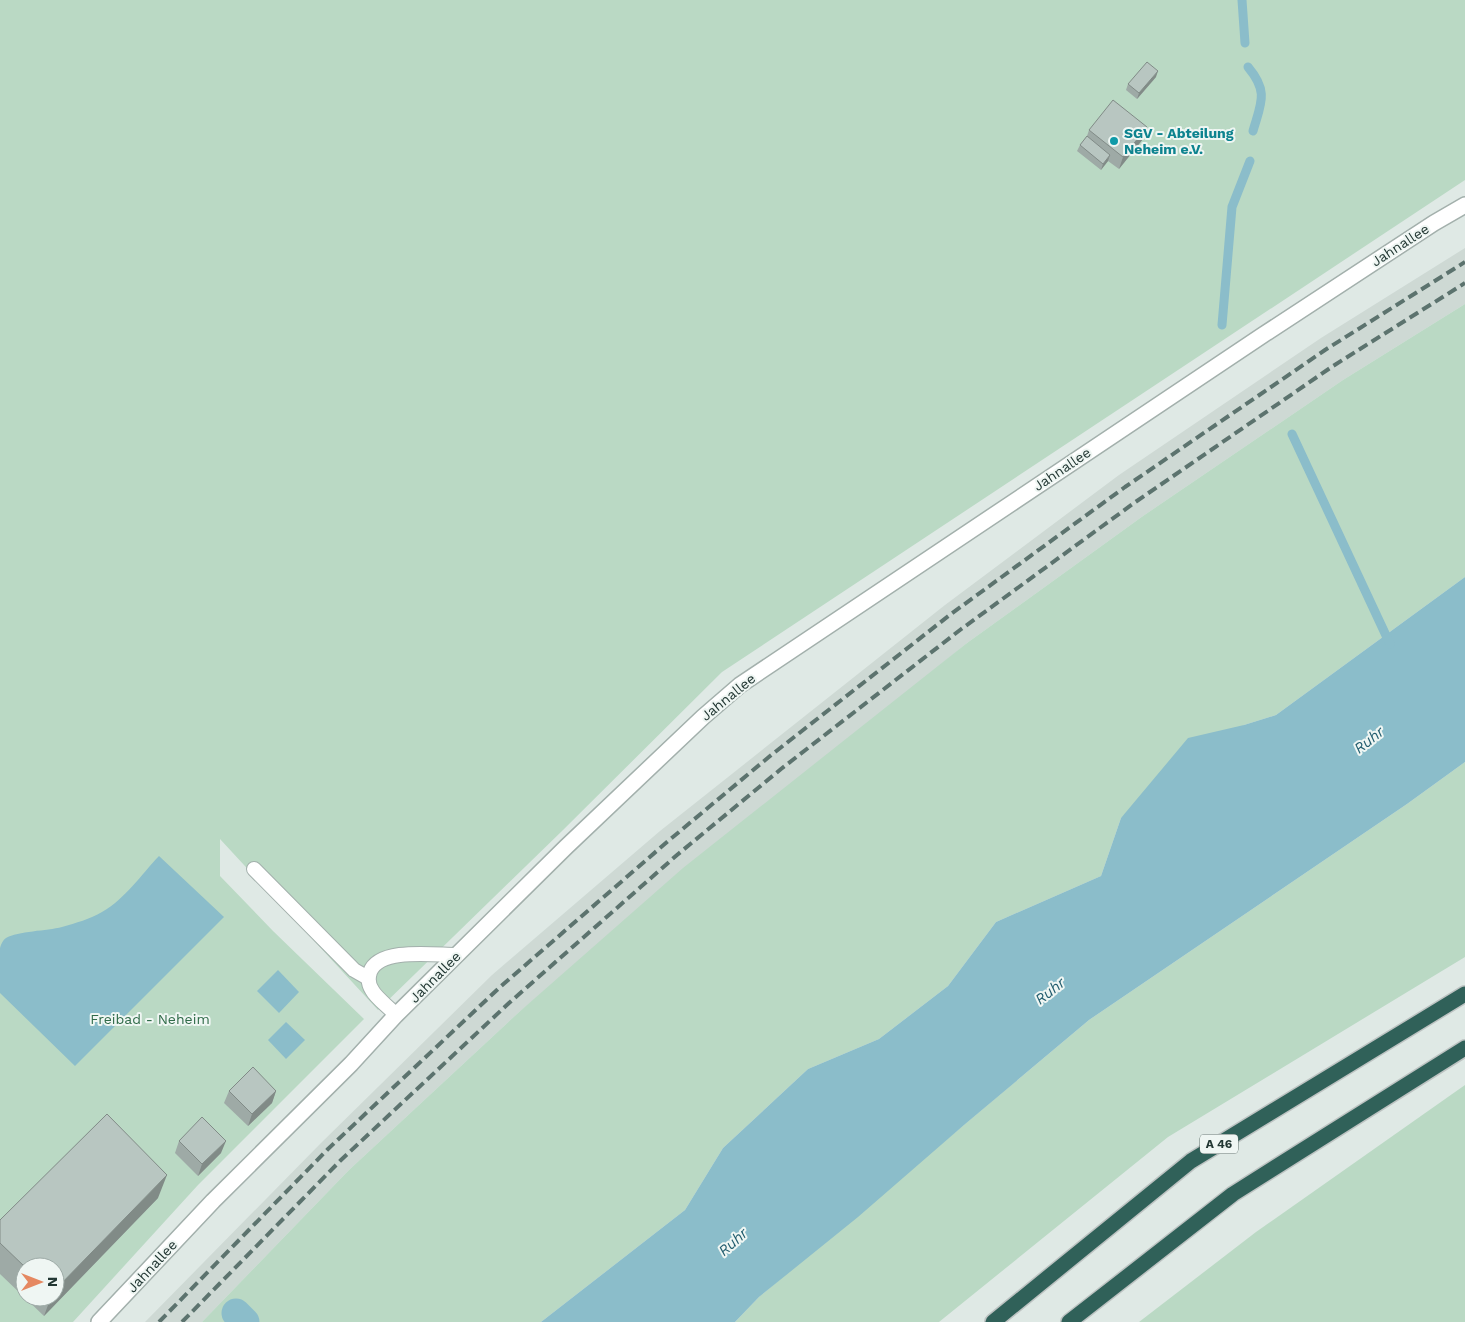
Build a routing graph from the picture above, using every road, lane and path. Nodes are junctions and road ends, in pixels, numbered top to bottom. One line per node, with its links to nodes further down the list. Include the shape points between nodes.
1 (1465, 205): 3 (street, Jahnallee, via 1288,318 740,685 566,847)
2 (254, 869): 4 (lane, via 354,970)
3 (456, 956): 4 (lane, via 409,953 386,958 372,966); 6 (street, Jahnallee)
4 (368, 978): 6 (lane, via 372,991)
5 (1465, 994): 9 (highway, A 46, via 1191,1161)
6 (396, 1014): 8 (street, Jahnallee)
7 (1465, 1048): 10 (highway, via 1233,1194)
8 (99, 1322)
9 (993, 1322)
10 (1069, 1322)

